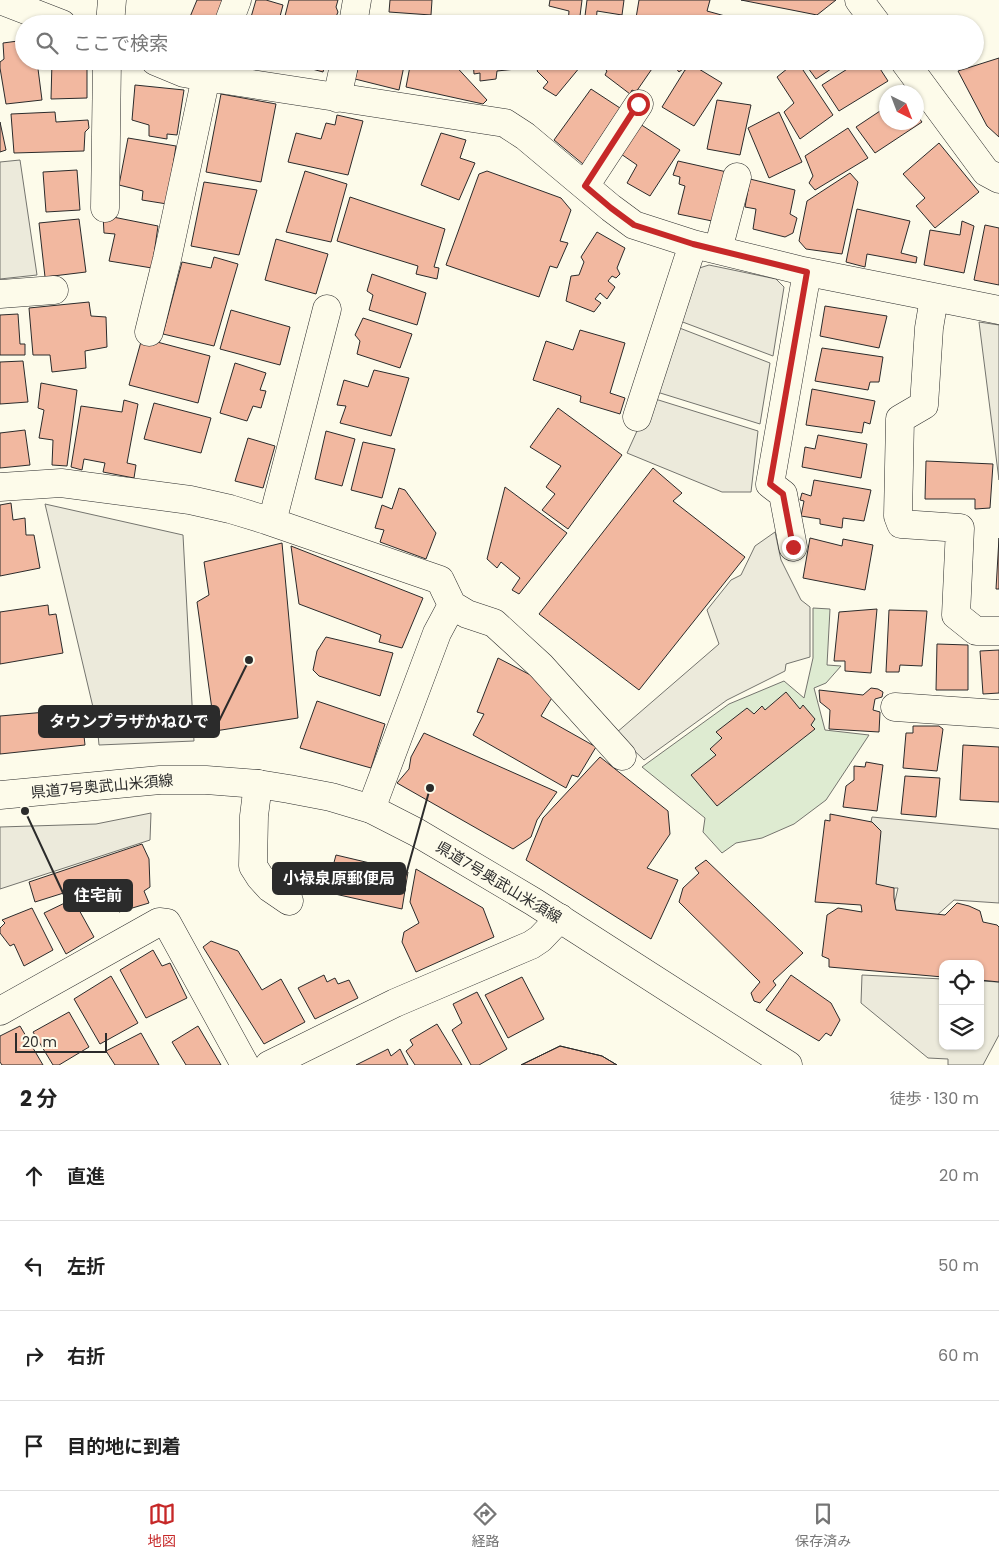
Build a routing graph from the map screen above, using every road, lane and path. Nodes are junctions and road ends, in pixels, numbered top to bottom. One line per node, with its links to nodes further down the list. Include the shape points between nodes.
1 (0, 0): 6 (street)
2 (112, 0): 7 (street)
3 (237, 0): 8 (street)
4 (357, 0): 9 (street)
5 (859, 0): 10 (street)
6 (39, 15)
7 (111, 15)
8 (231, 15)
9 (354, 15)
10 (870, 15)
11 (107, 70): 23 (street)
12 (177, 70): 13 (street, via 184,73)
13 (204, 70)
14 (210, 70): 31 (street)
15 (214, 70): 18 (street)
16 (343, 70): 18 (street)
17 (911, 70): 21 (street, via 986,172)
18 (337, 98): 22 (street, via 504,123 525,136)
19 (638, 104): 22 (street)
20 (737, 177): 24 (street)
21 (999, 179)
22 (585, 186): 24 (street, via 634,225)
23 (105, 208)
24 (705, 247): 25 (street); 32 (street)
25 (807, 272): 28 (street); 35 (street, via 770,484 783,494)
26 (54, 290): 27 (street)
27 (0, 294)
28 (934, 298): 30 (street); 37 (street, via 924,405 900,419 898,516 901,524 960,528 956,615 976,631)
29 (327, 308): 34 (street)
30 (999, 310)
31 (149, 332)
32 (637, 417)
33 (0, 487): 34 (street, via 61,483 190,500)
34 (272, 522): 36 (street, via 440,580)
35 (793, 547)
36 (452, 605): 40 (street, via 494,623 541,666); 43 (street, via 437,632)
37 (999, 631)
38 (895, 707): 39 (street)
39 (999, 714)
40 (622, 756)
41 (258, 784): 42 (street, 県道7号奥武山米須線, via 160,780); 43 (street, 県道7号奥武山米須線, via 331,797); 44 (street, via 253,866 270,888)
42 (0, 795)
43 (371, 809): 45 (street, 県道7号奥武山米須線, via 416,832)
44 (289, 901)
45 (560, 918): 48 (street, via 530,945 395,1004); 49 (street, 県道7号奥武山米須線)
46 (0, 1011): 47 (street, via 159,922 167,924)
47 (245, 1065)
48 (269, 1065)
49 (788, 1065)

